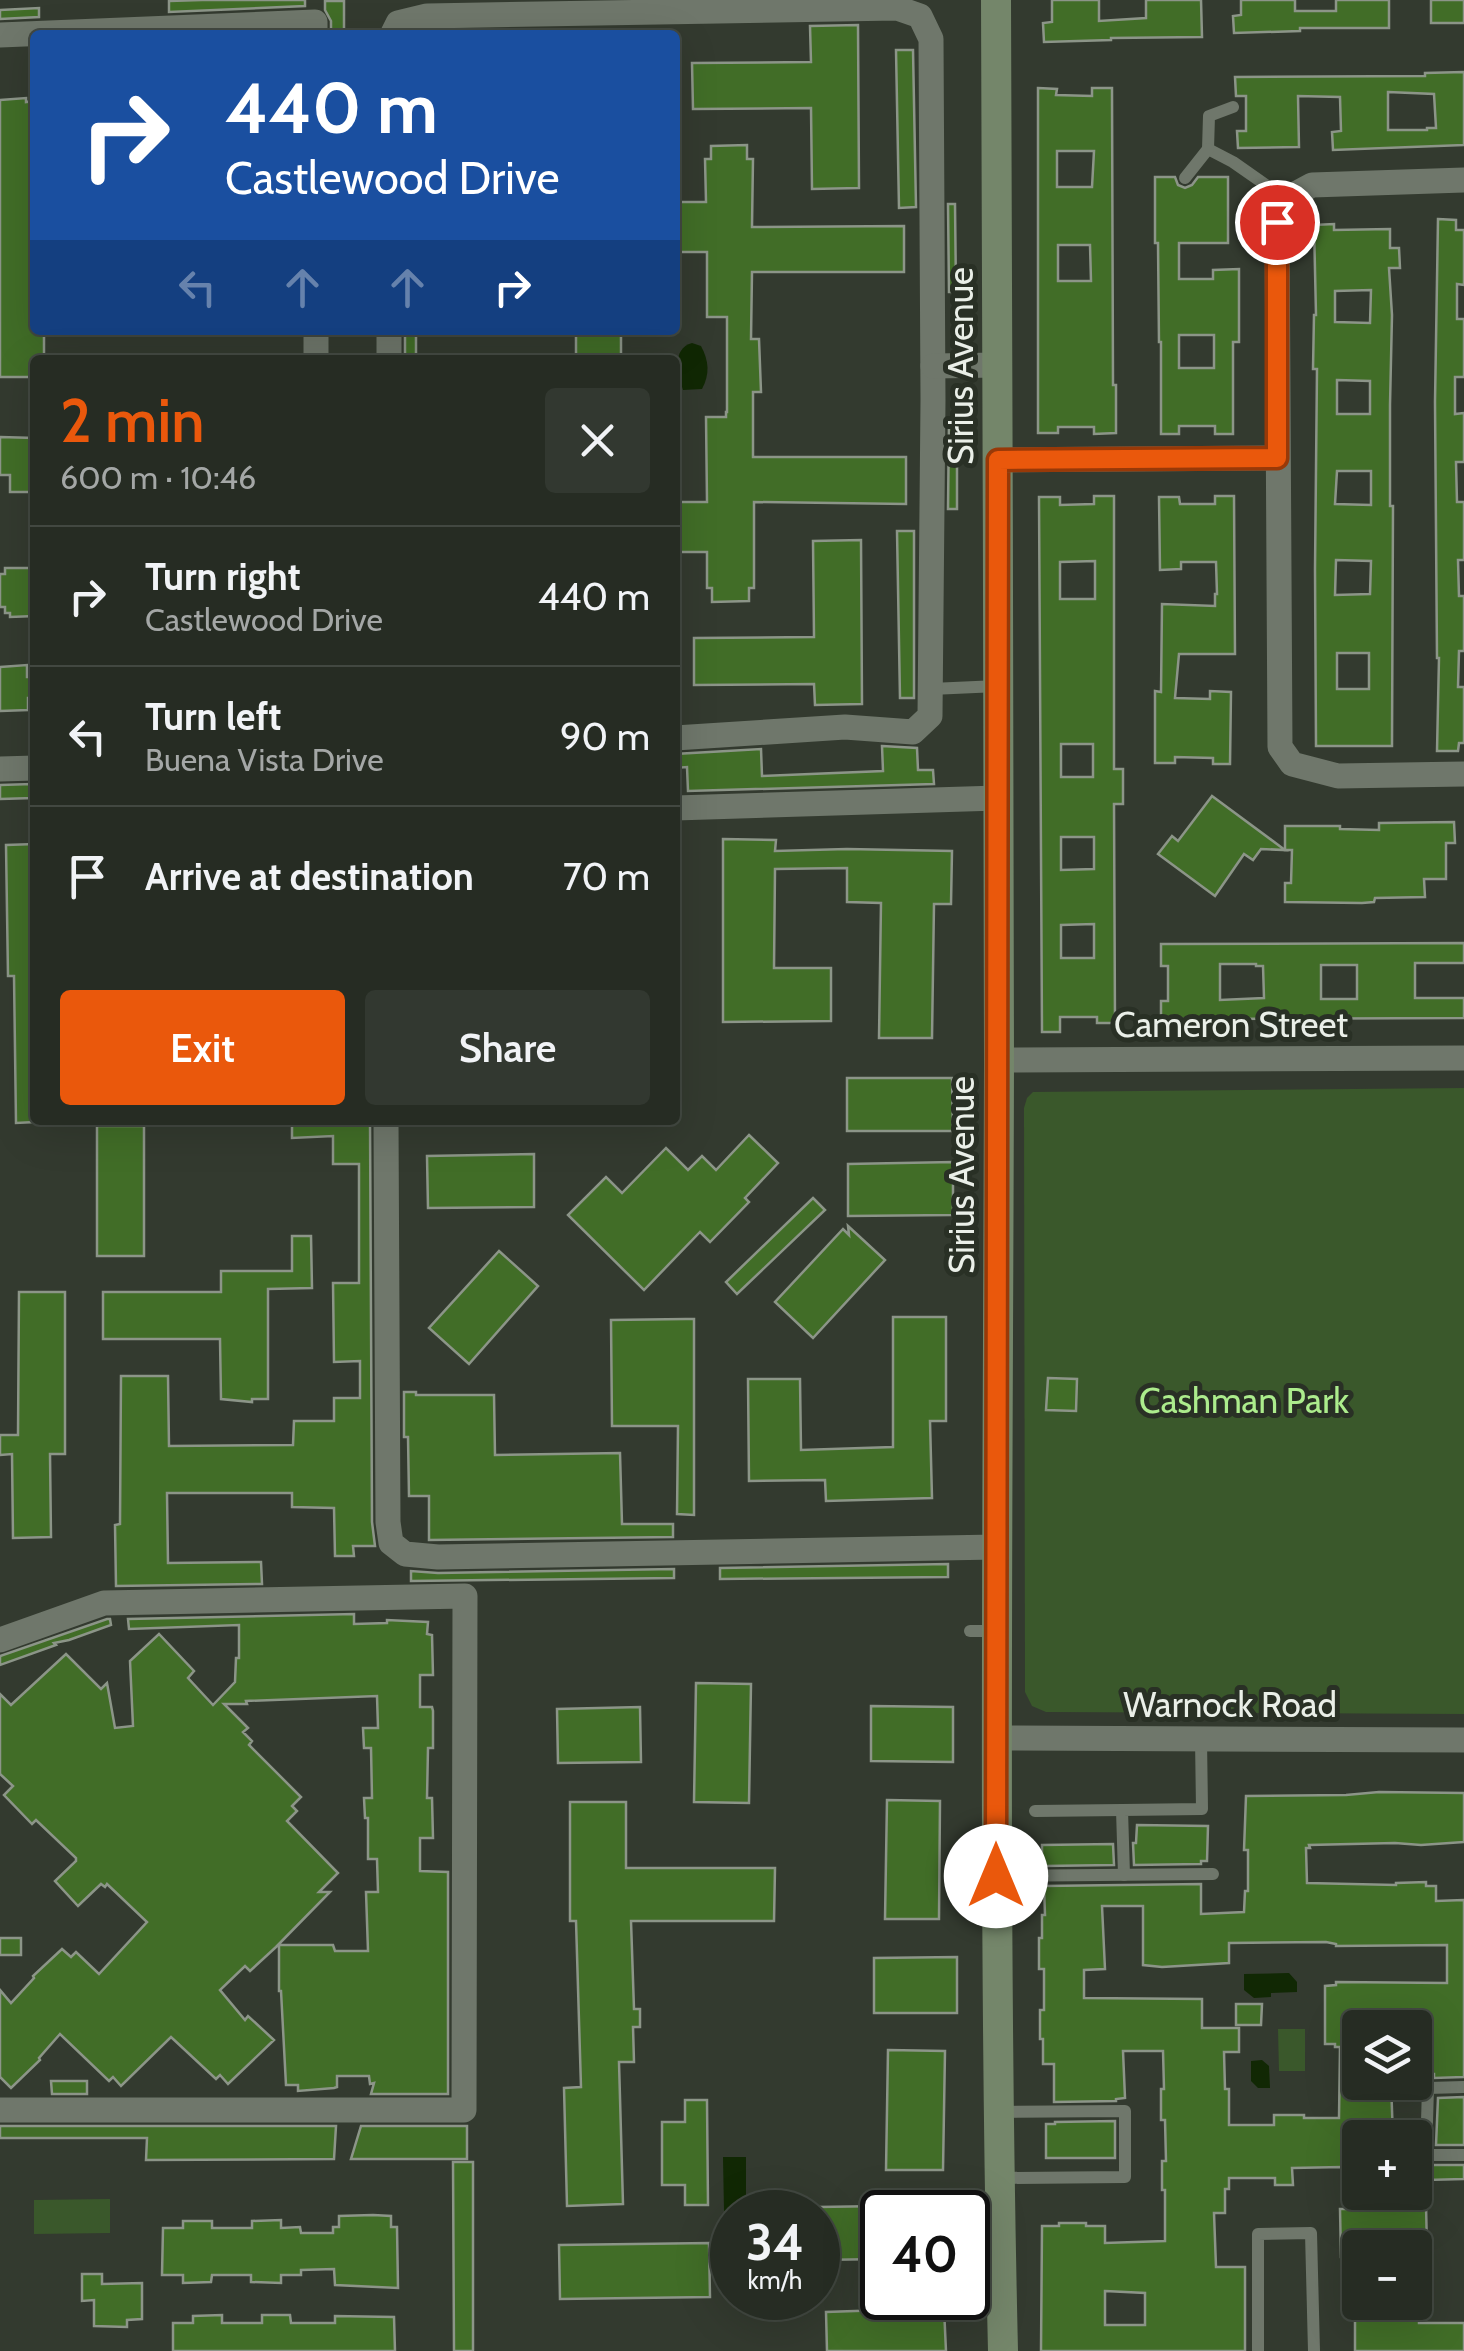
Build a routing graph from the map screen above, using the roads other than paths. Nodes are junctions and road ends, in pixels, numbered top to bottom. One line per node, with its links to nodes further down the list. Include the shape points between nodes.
1 (996, 0): 13 (street, Sirius Avenue)
2 (427, 8): 5 (street); 14 (street, via 897,8 920,16 932,39)
3 (315, 22): 4 (street)
4 (121, 30)
5 (394, 30)
6 (30, 34): 7 (street)
7 (0, 35)
8 (1233, 108): 9 (lane, via 1209,116)
9 (1208, 148): 10 (lane); 12 (lane)
10 (1184, 178)
11 (1464, 180): 12 (street, via 1312,185)
12 (1286, 199): 15 (street, via 1277,222)
13 (997, 365): 14 (street); 16 (street, Sirius Avenue)
14 (933, 366): 18 (street)
15 (1277, 458): 16 (street); 22 (street, via 1280,747 1292,764 1338,776)
16 (998, 460): 17 (street, Sirius Avenue)
17 (998, 686): 18 (lane); 23 (street, Sirius Avenue)
18 (931, 688): 19 (street, via 930,716 913,732 845,728)
19 (680, 738)
20 (30, 768): 21 (street)
21 (0, 769)
22 (1464, 774)
23 (998, 798): 24 (street); 26 (street, Sirius Avenue)
24 (680, 808)
25 (1464, 1058): 26 (street, Cameron Street)
26 (998, 1060): 28 (street, Sirius Avenue)
27 (386, 1125): 28 (street, via 388,1522 392,1543 405,1554)
28 (996, 1547): 30 (street, Sirius Avenue, via 983,1630)
29 (0, 1640): 39 (street, via 104,1602 465,1596 464,2110)
30 (995, 1738): 31 (street, Warnock Road); 37 (street, Sirius Avenue)
31 (1201, 1739): 32 (street, Warnock Road); 33 (lane, via 1202,1809)
32 (1464, 1740)
33 (1122, 1810): 34 (lane); 36 (lane)
34 (1035, 1811)
35 (1213, 1874): 36 (lane)
36 (1124, 1875): 37 (lane)
37 (996, 1876): 40 (street, Sirius Avenue)
38 (1464, 2088): 41 (lane, via 1428,2088 1426,2155)
39 (0, 2110)
40 (999, 2112): 42 (street, Sirius Avenue); 42 (lane, via 1124,2111 1125,2176)
41 (1464, 2155)
42 (998, 2178): 43 (street, Sirius Avenue)
43 (1002, 2351)
44 (1258, 2351): 45 (lane, via 1258,2234 1293,2233 1310,2233)
45 (1314, 2351)

